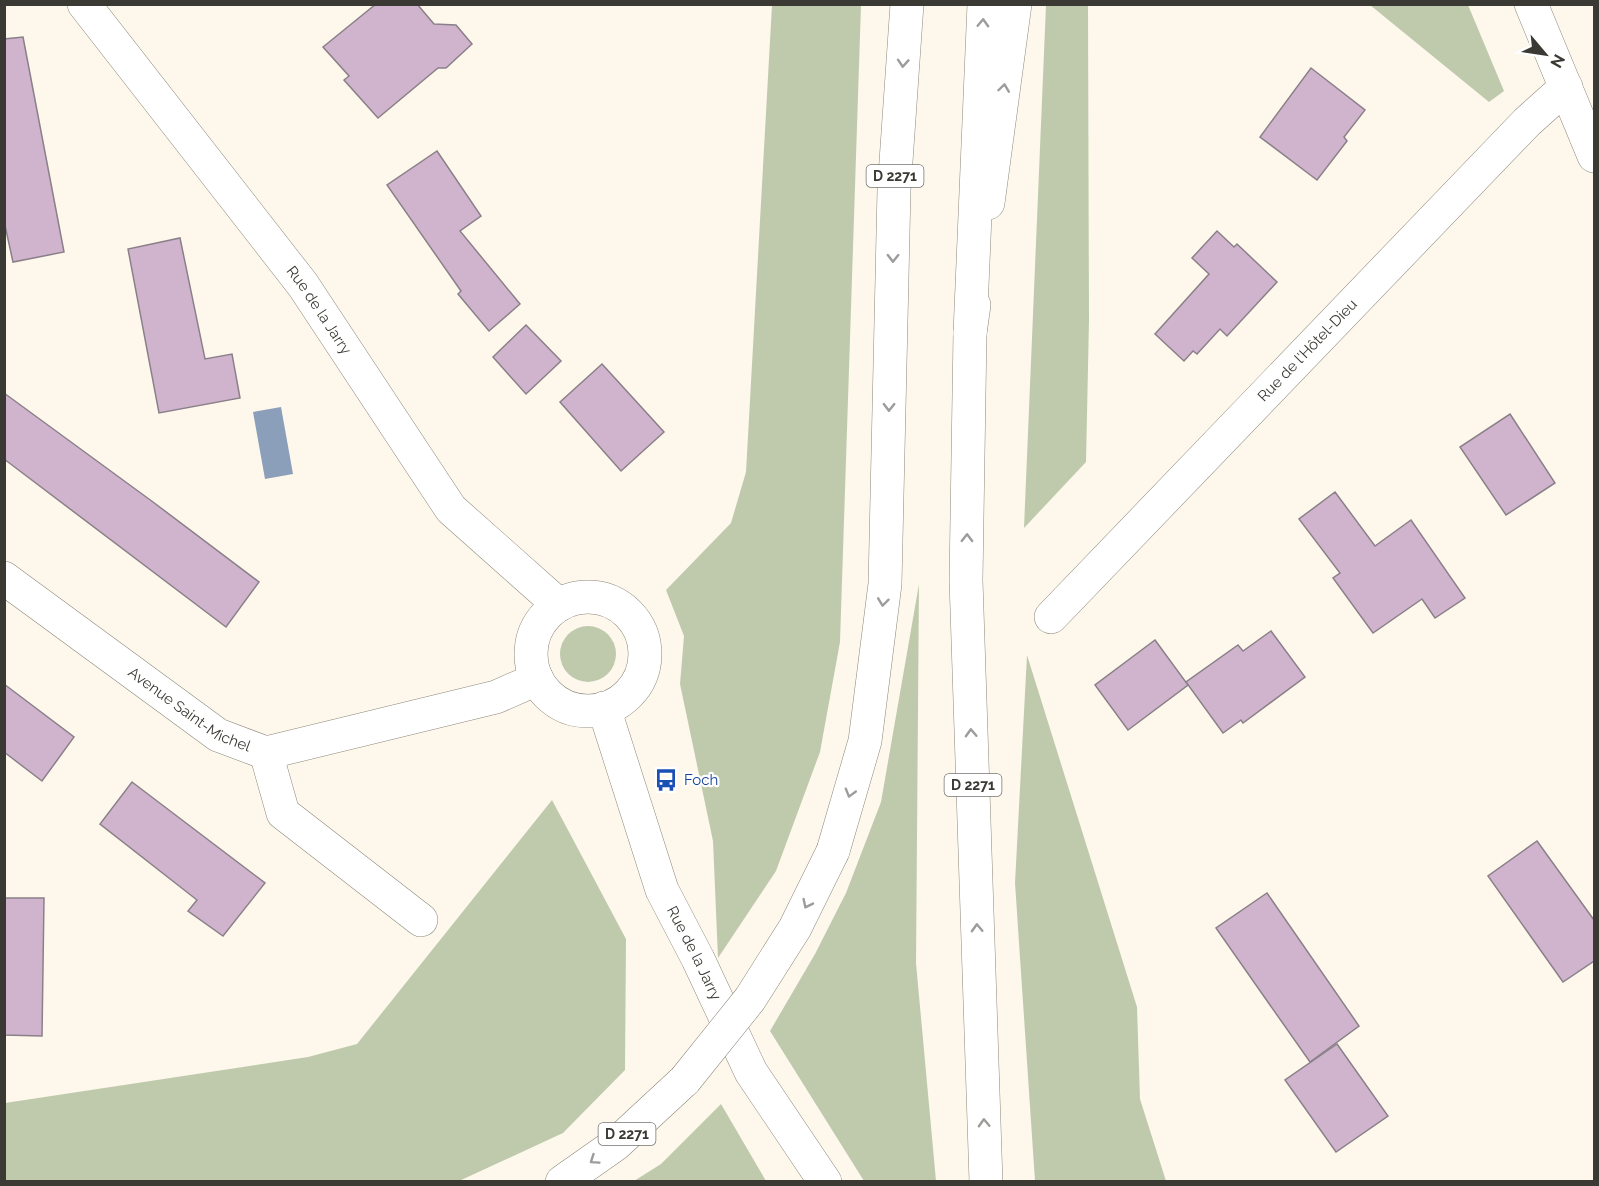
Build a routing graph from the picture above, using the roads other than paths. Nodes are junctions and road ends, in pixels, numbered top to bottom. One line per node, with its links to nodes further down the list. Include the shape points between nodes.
1 (84, 4): 10 (main road, Rue de la Jarry, via 303,285 451,509)
2 (907, 4): 16 (main road, D 2271, one-way to 16, bridge, via 894,190 885,584 865,741 833,851 795,928 750,999 685,1080 616,1144)
3 (984, 4): 8 (main road, D 2271, one-way to 3)
4 (1015, 4): 8 (main road, one-way to 4)
5 (1531, 4): 6 (main road)
6 (1566, 87): 7 (main road); 11 (main road, Rue de l'Hôtel-Dieu, via 1527,122)
7 (1594, 156)
8 (970, 333): 18 (main road, D 2271, one-way to 8, via 966,580)
9 (4, 578): 14 (main road, Avenue Saint-Michel, via 218,735)
10 (559, 605): 12 (main road, via 543,618 534,636 530,654); 13 (main road, via 584,597 608,600 625,610 638,626 645,645 642,670 634,688 617,704)
11 (1051, 616)
12 (537, 679): 13 (main road, via 557,702 575,710); 14 (main road, Avenue Saint-Michel, via 496,697)
13 (604, 708): 17 (main road, Rue de la Jarry, via 662,890 751,1072)
14 (266, 753): 15 (main road, via 282,813)
15 (421, 920)
16 (562, 1182)
17 (825, 1182)
18 (986, 1182)

